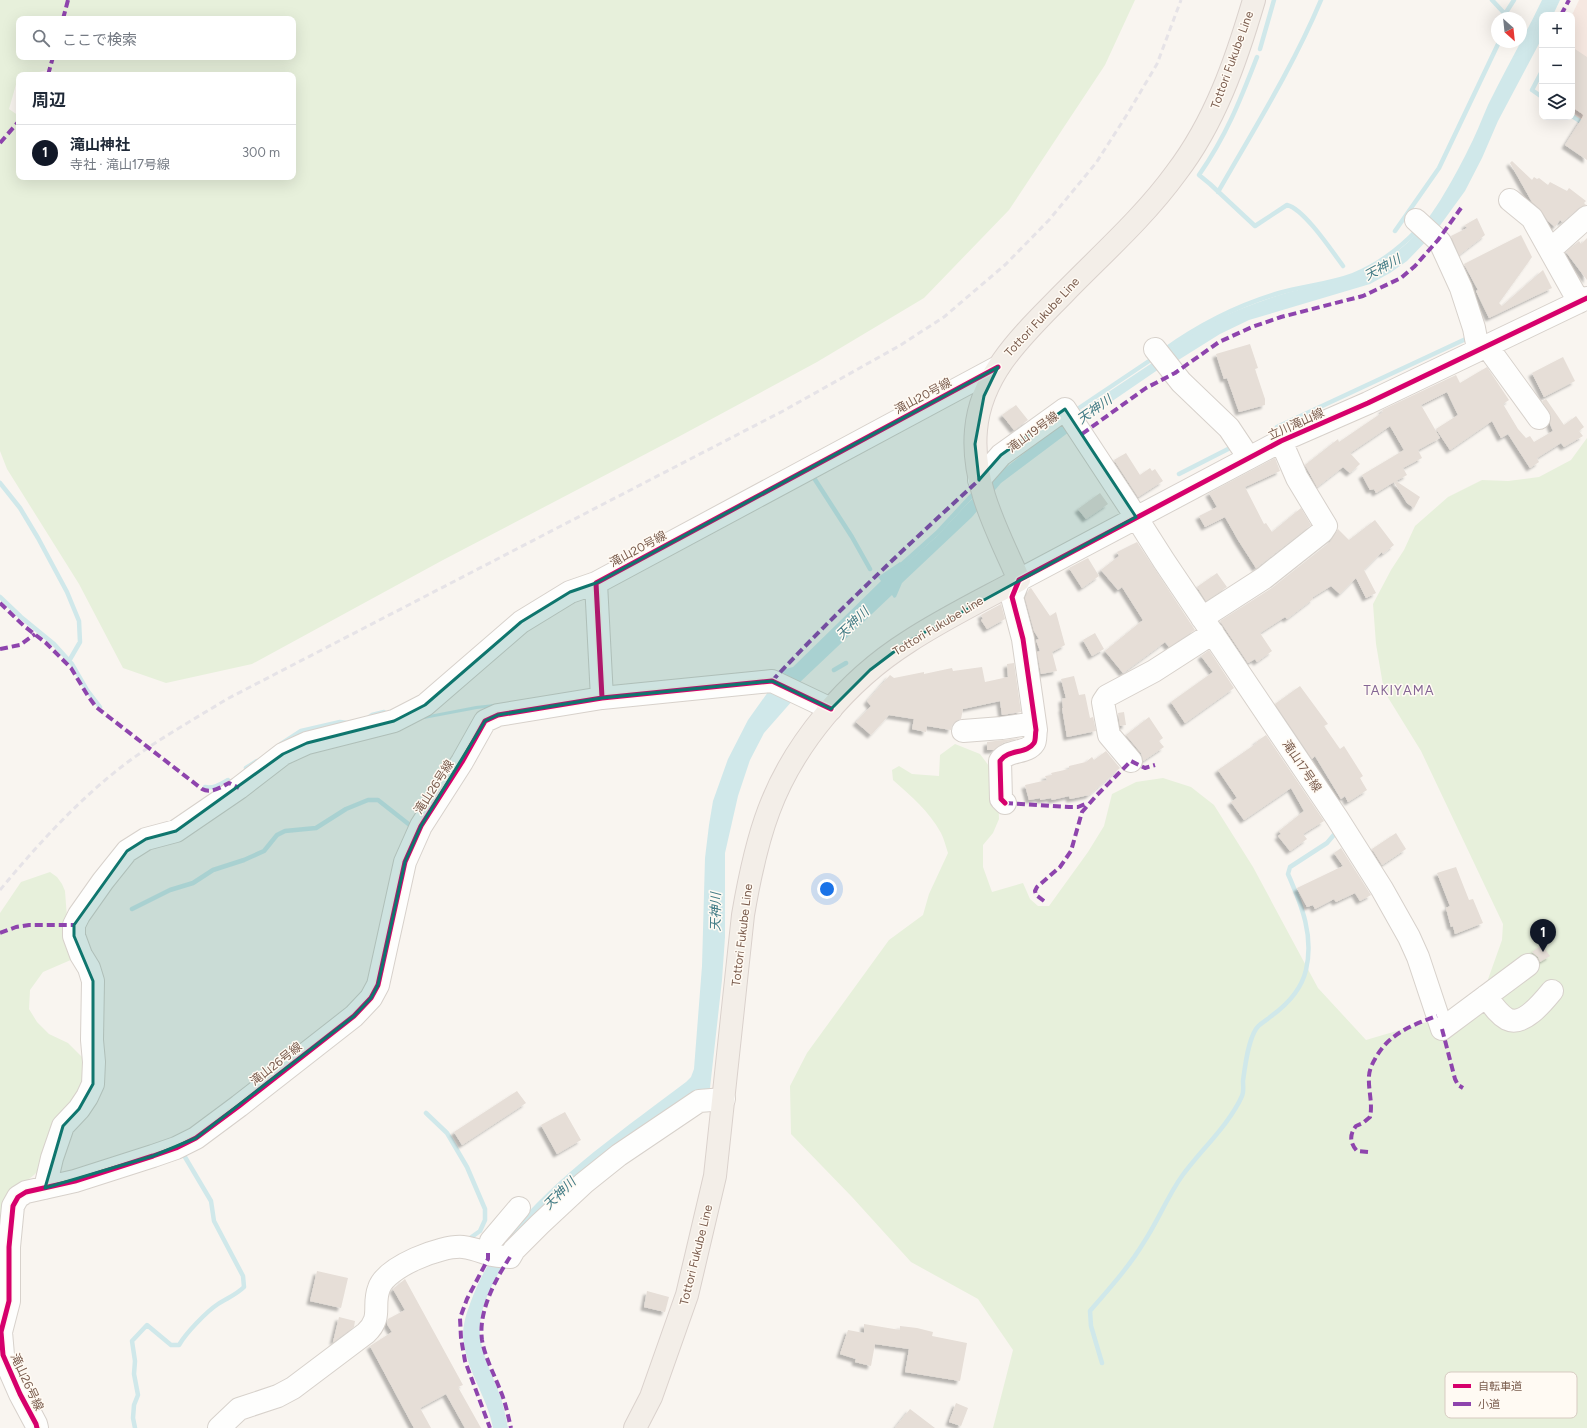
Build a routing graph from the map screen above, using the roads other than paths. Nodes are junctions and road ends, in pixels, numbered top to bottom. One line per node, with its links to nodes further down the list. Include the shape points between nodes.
1 (1254, 0): 9 (main road, Tottori Fukube Line, via 1223,91 1202,135 1180,169 1141,215 1026,333)
2 (1510, 200): 5 (street, via 1532,218)
3 (1587, 217): 5 (street)
4 (1424, 226): 7 (street, via 1440,242 1461,288)
5 (1550, 250): 6 (street)
6 (1583, 300): 7 (street, 立川滝山線)
7 (1482, 347): 10 (street); 11 (street, 立川滝山線, via 1368,403)
8 (1155, 349): 12 (street, via 1181,382 1229,428)
9 (998, 367): 13 (main road, Tottori Fukube Line, via 984,396 978,419 975,444); 16 (street, 滝山20号線)
10 (1539, 418)
11 (1281, 441): 12 (street, 立川滝山線); 17 (street, via 1297,478 1326,526)
12 (1249, 458): 14 (street, 立川滝山線)
13 (980, 482): 14 (street, 滝山19号線, via 1001,455 1065,409); 15 (main road, Tottori Fukube Line, via 988,509)
14 (1136, 517): 15 (street, 立川滝山線); 17 (street, 滝山17号線)
15 (1019, 580): 19 (main road, Tottori Fukube Line, via 908,642 870,670); 20 (street, via 1012,597 1023,639)
16 (596, 583): 18 (street); 30 (street, 滝山20号線, via 570,592 521,622 425,705 394,720 295,748 176,831 146,839 127,850 79,914 74,925 74,936 93,981 93,1084 79,1109 64,1126 52,1158)
17 (1208, 626): 24 (street, via 1154,671 1107,696 1103,702 1109,735); 28 (street, 滝山17号線, via 1334,812 1382,889 1418,957 1442,1029)
18 (602, 698): 19 (street, via 775,682); 30 (street, 滝山26号線, via 498,715 485,722 421,826 405,862 378,985 371,998 354,1016 196,1138 153,1156)
19 (831, 709): 29 (main road, Tottori Fukube Line, via 803,745 782,780 761,833 743,915)
20 (1035, 723): 21 (street); 23 (street, via 1034,742 1029,748)
21 (1002, 728): 22 (street); 23 (street)
22 (963, 731)
23 (1007, 755): 25 (street, via 1000,761 1001,799)
24 (1131, 761)
25 (1005, 802)
26 (1528, 965): 28 (street)
27 (1552, 991): 28 (street, via 1530,1013 1514,1021 1501,1014)
28 (1486, 996)
29 (724, 1100): 32 (street, via 699,1101 619,1155 540,1224 510,1257); 35 (main road, Tottori Fukube Line, via 715,1176 687,1294 650,1397)
30 (45, 1188): 33 (street, 滝山26号線, via 26,1192 18,1197 13,1206 9,1247 9,1300 2,1332 3,1355)
31 (519, 1208): 32 (street, via 491,1241)
32 (496, 1255): 34 (street, via 451,1247 426,1254 402,1266 379,1286 373,1326 366,1333 293,1388 278,1396 239,1409)
33 (37, 1428)
34 (219, 1428)
35 (635, 1428)

